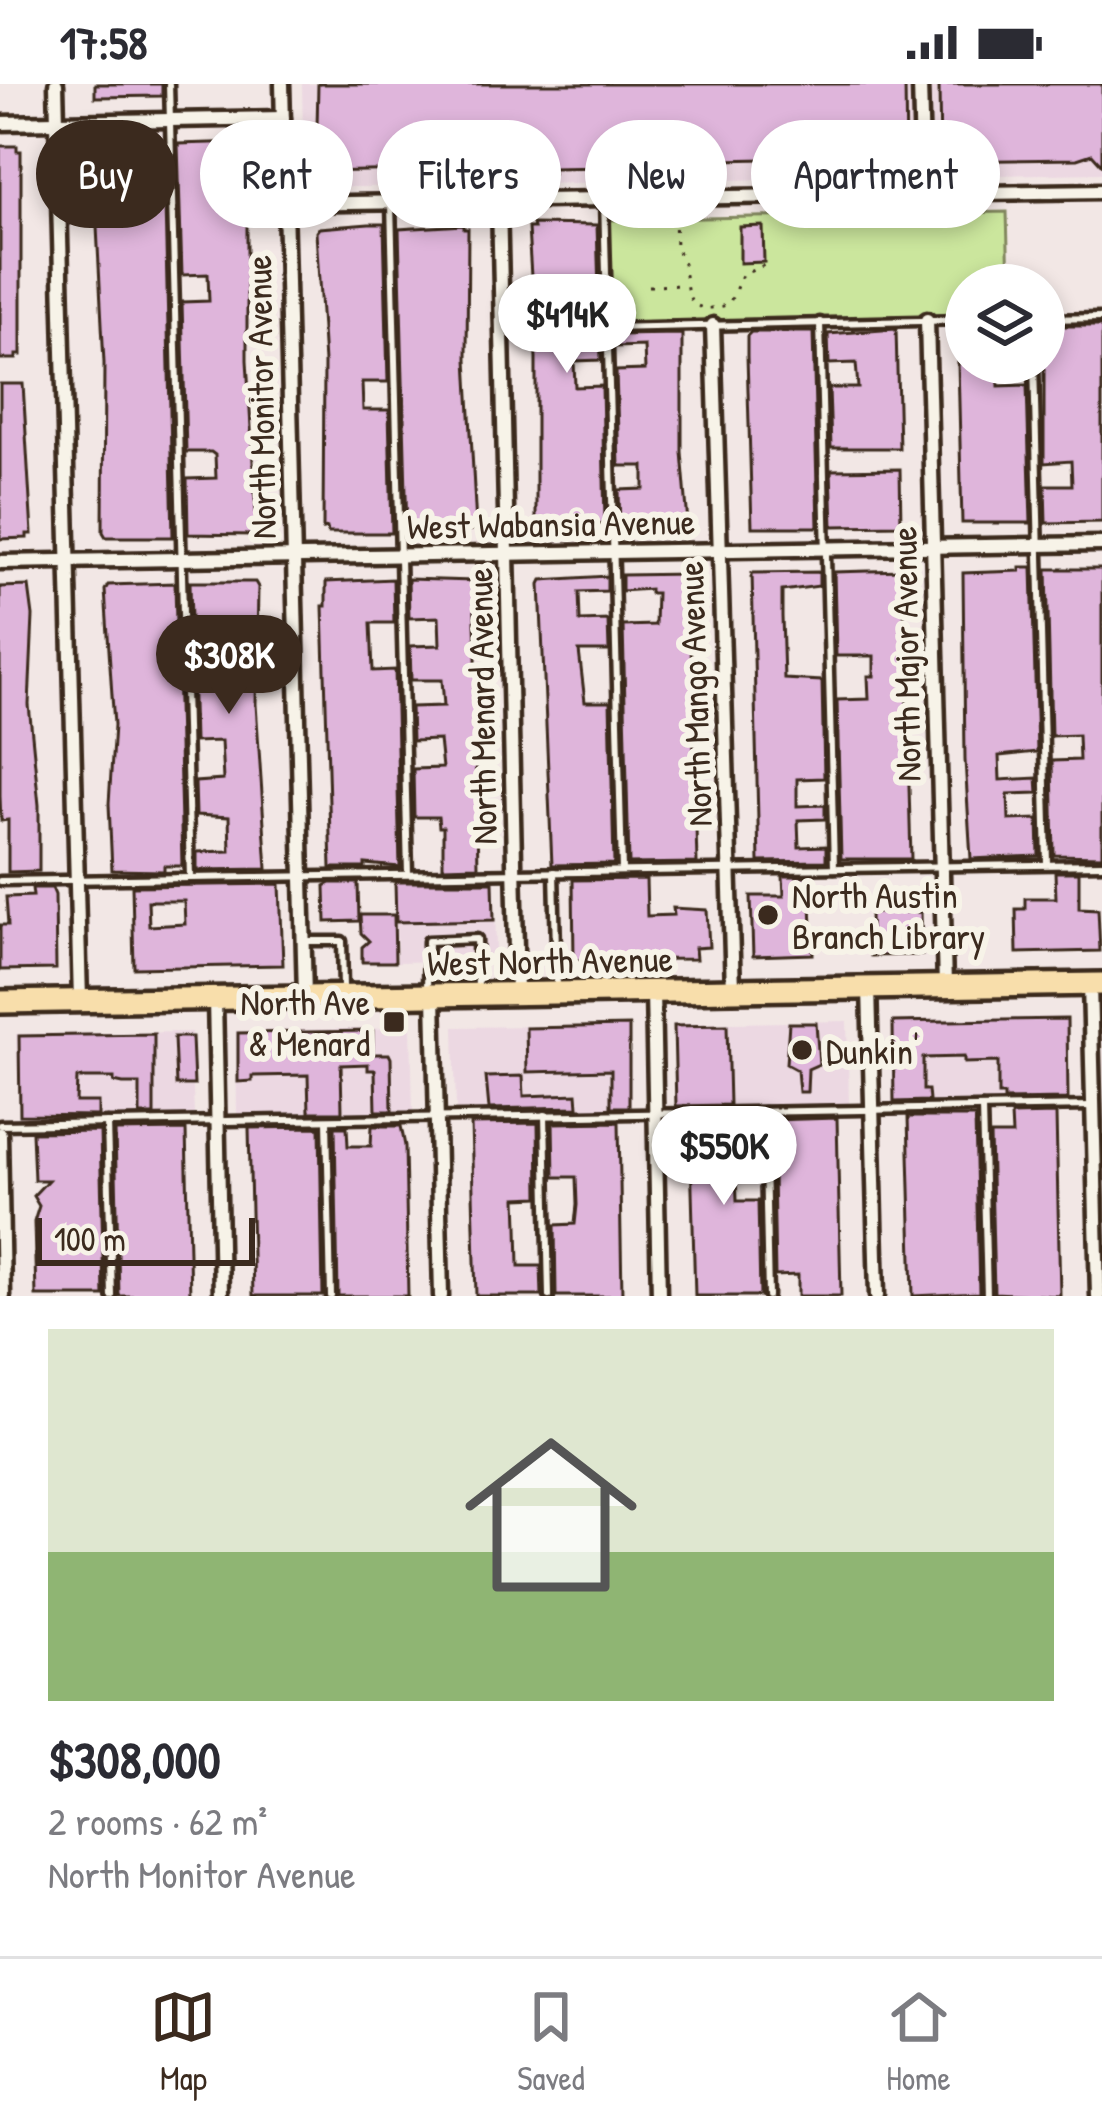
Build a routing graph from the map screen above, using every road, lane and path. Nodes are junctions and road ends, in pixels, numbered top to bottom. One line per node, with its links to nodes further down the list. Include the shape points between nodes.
1 (56, 84): 6 (street)
2 (169, 84): 7 (lane)
3 (282, 84): 5 (street, North Monitor Avenue)
4 (920, 84): 8 (street)
5 (283, 118): 7 (street)
6 (57, 120)
7 (170, 120)
8 (921, 120)
9 (36, 122): 10 (street)
10 (0, 123)
11 (1102, 191): 12 (street)
12 (1000, 193)
13 (60, 228): 43 (street)
14 (173, 228): 42 (lane)
15 (286, 228): 41 (street, North Monitor Avenue)
16 (392, 228): 40 (lane)
17 (500, 228): 39 (street, North Menard Avenue)
18 (605, 228): 31 (lane)
19 (675, 228): 21 (path)
20 (771, 262): 23 (path, via 742,274)
21 (684, 285): 22 (path); 23 (path, via 698,305)
22 (649, 286)
23 (732, 301): 30 (path)
24 (1102, 318): 25 (lane)
25 (1065, 319)
26 (928, 320): 27 (lane); 28 (lane); 35 (street, North Major Avenue)
27 (945, 320)
28 (820, 322): 30 (lane); 36 (lane)
29 (713, 325): 30 (lane); 31 (lane); 37 (street, North Mango Avenue)
30 (732, 325)
31 (608, 328): 38 (lane)
32 (1035, 384): 34 (lane)
33 (1102, 544): 34 (street, West Wabansia Avenue)
34 (1039, 545): 35 (street, West Wabansia Avenue); 46 (lane)
35 (932, 547): 36 (street, West Wabansia Avenue); 47 (street, North Major Avenue)
36 (826, 549): 37 (street, West Wabansia Avenue); 48 (lane)
37 (720, 550): 38 (street, West Wabansia Avenue); 49 (street, North Mango Avenue)
38 (614, 552): 39 (street, West Wabansia Avenue); 50 (lane)
39 (507, 554): 40 (street, West Wabansia Avenue); 52 (street, North Menard Avenue)
40 (400, 556): 41 (street, West Wabansia Avenue); 53 (lane)
41 (294, 557): 42 (street, West Wabansia Avenue); 54 (street, North Monitor Avenue)
42 (181, 559): 43 (street, West Wabansia Avenue); 55 (lane)
43 (69, 561): 44 (street, West Wabansia Avenue); 56 (street)
44 (0, 562)
45 (1102, 863): 46 (lane)
46 (1047, 864): 47 (lane)
47 (941, 866): 48 (lane); 60 (street, North Major Avenue)
48 (834, 868): 49 (lane)
49 (729, 869): 50 (lane); 62 (street, North Mango Avenue)
50 (622, 871): 51 (lane)
51 (554, 872): 52 (lane); 65 (lane)
52 (514, 873): 53 (lane); 64 (street, North Menard Avenue)
53 (408, 874): 54 (lane)
54 (302, 876): 55 (lane); 58 (street, North Monitor Avenue)
55 (190, 878): 56 (lane)
56 (77, 879): 57 (lane); 71 (street)
57 (0, 881)
58 (303, 941): 68 (lane, via 342,941); 69 (street, North Monitor Avenue)
59 (1096, 984): 60 (main road, West North Avenue); 73 (street)
60 (945, 986): 61 (main road, West North Avenue)
61 (868, 987): 62 (main road, West North Avenue); 75 (street)
62 (733, 990): 63 (main road, West North Avenue)
63 (652, 991): 65 (main road, West North Avenue); 77 (street)
64 (518, 993): 65 (main road, West North Avenue); 66 (main road, West North Avenue)
65 (557, 993)
66 (478, 994): 67 (main road, West North Avenue); 67 (lane, via 477,939 428,941)
67 (430, 995): 68 (main road, West North Avenue); 79 (street)
68 (344, 996): 69 (main road, West North Avenue)
69 (305, 997): 70 (main road, West North Avenue)
70 (215, 998): 71 (main road, West North Avenue); 81 (street)
71 (80, 1001): 72 (main road, West North Avenue)
72 (0, 1002)
73 (1093, 1106): 74 (lane); 83 (street)
74 (982, 1108): 75 (lane); 94 (lane)
75 (872, 1110): 76 (lane); 93 (street)
76 (764, 1112): 77 (lane); 92 (lane)
77 (655, 1114): 78 (lane); 91 (street)
78 (545, 1115): 79 (lane); 90 (lane)
79 (437, 1117): 80 (lane); 89 (street)
80 (326, 1119): 81 (lane); 88 (lane)
81 (218, 1121): 82 (lane); 87 (street)
82 (107, 1123): 84 (lane); 86 (lane)
83 (1098, 1128): 95 (street)
84 (0, 1129): 85 (street)
85 (3, 1296)
86 (112, 1296)
87 (221, 1296)
88 (331, 1296)
89 (441, 1296)
90 (549, 1296)
91 (659, 1296)
92 (768, 1296)
93 (877, 1296)
94 (987, 1296)
95 (1098, 1296)

